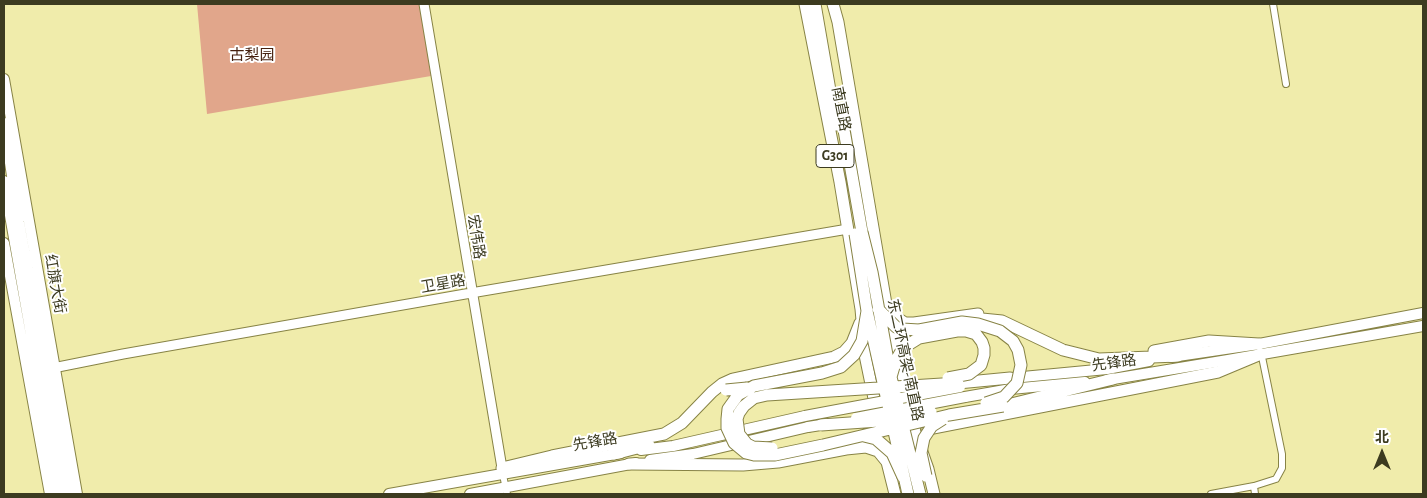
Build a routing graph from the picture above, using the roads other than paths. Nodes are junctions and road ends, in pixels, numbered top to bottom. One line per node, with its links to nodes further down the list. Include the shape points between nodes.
1 (424, 4): 16 (street, 宏伟路)
2 (807, 4): 12 (highway, 南直路 / G301); 15 (highway, bridge, via 853,255)
3 (815, 4): 12 (highway)
4 (822, 4): 12 (highway)
5 (833, 4): 7 (highway, 南直路 / G301)
6 (1273, 4): 9 (street)
7 (838, 22): 14 (highway, bridge, via 836,38 869,231); 17 (highway, 南直路 / G301)
8 (4, 79): 26 (main road, 红旗大街)
9 (1286, 84)
10 (4, 123): 26 (main road, 红旗大街)
11 (4, 182): 44 (main road)
12 (855, 232): 14 (highway, 东二环高架-南直路, bridge); 15 (highway, 东二环高架-南直路, bridge); 16 (street, 卫星路); 17 (highway, 南直路 / G301)
13 (4, 243): 43 (main road)
14 (872, 272): 17 (highway, 东二环高架-南直路, bridge)
15 (861, 277): 17 (highway, 东二环高架-南直路, bridge)
16 (471, 293): 26 (street, 卫星路); 38 (street, 宏伟路)
17 (873, 308): 19 (highway, bridge, via 896,327 908,330); 22 (highway, bridge); 23 (highway, via 892,314 904,323 997,312); 27 (highway, 东二环高架-南直路, bridge); 34 (highway, G301); 35 (highway, via 865,355); 38 (highway, via 844,352 722,384 682,423 664,434 552,456); 40 (highway, 东二环高架-南直路, bridge)
18 (1423, 313): 21 (main road, 先锋路)
19 (962, 322): 23 (highway, bridge, via 1002,321 1051,345); 33 (highway, bridge, via 1000,331 1013,341 1018,350 1021,371 1017,383 1004,397 992,402 879,421)
20 (1423, 326): 21 (main road, 先锋路)
21 (1260, 349): 24 (main road, 先锋路); 25 (highway, via 1209,341); 29 (main road, 先锋路); 32 (highway, via 1218,372); 41 (street, via 1282,454 1282,468 1276,479)
22 (854, 355): 31 (highway, bridge, via 827,365); 32 (highway, bridge, via 832,371 760,385 738,395 728,409 726,419 734,443 754,456 775,455)
23 (1086, 356): 25 (highway)
24 (1178, 356): 25 (highway); 28 (main road, 先锋路, via 1107,369)
25 (1104, 359)
26 (49, 369): 45 (main road, 红旗大街); 46 (main road, 红旗大街)
27 (891, 377): 31 (highway, bridge, via 904,348 919,338 966,331 976,334 983,345 980,365 965,376); 51 (highway, 东二环高架-南直路, bridge)
28 (1010, 378): 30 (highway)
29 (1113, 379): 32 (highway, bridge); 33 (main road, 先锋路, bridge, via 1011,389)
30 (959, 385): 36 (main road, 先锋路, bridge, via 673,446); 40 (highway, bridge, via 768,395 754,398 739,413 740,434 753,447 769,448 860,434 883,444 892,454)
31 (726, 390): 36 (highway, via 674,437)
32 (948, 420): 34 (highway); 39 (highway, bridge, via 932,426 924,438 921,454)
33 (821, 425): 37 (main road, 先锋路, bridge, via 693,454)
34 (915, 432): 35 (highway); 39 (highway, G301)
35 (881, 446): 37 (highway, via 743,465); 49 (highway)
36 (614, 454): 38 (main road, 先锋路)
37 (630, 464): 42 (main road, 先锋路)
38 (502, 471): 42 (street); 47 (main road, 先锋路)
39 (927, 472): 52 (highway)
40 (903, 477): 50 (highway, 东二环高架-南直路, bridge)
41 (1254, 486): 53 (street); 54 (street)
42 (506, 491): 48 (main road, 先锋路)
43 (50, 494)
44 (59, 494)
45 (67, 494)
46 (77, 494)
47 (388, 494)
48 (470, 494)
49 (896, 494)
50 (908, 494)
51 (920, 494)
52 (932, 494)
53 (1211, 494)
54 (1255, 494)

